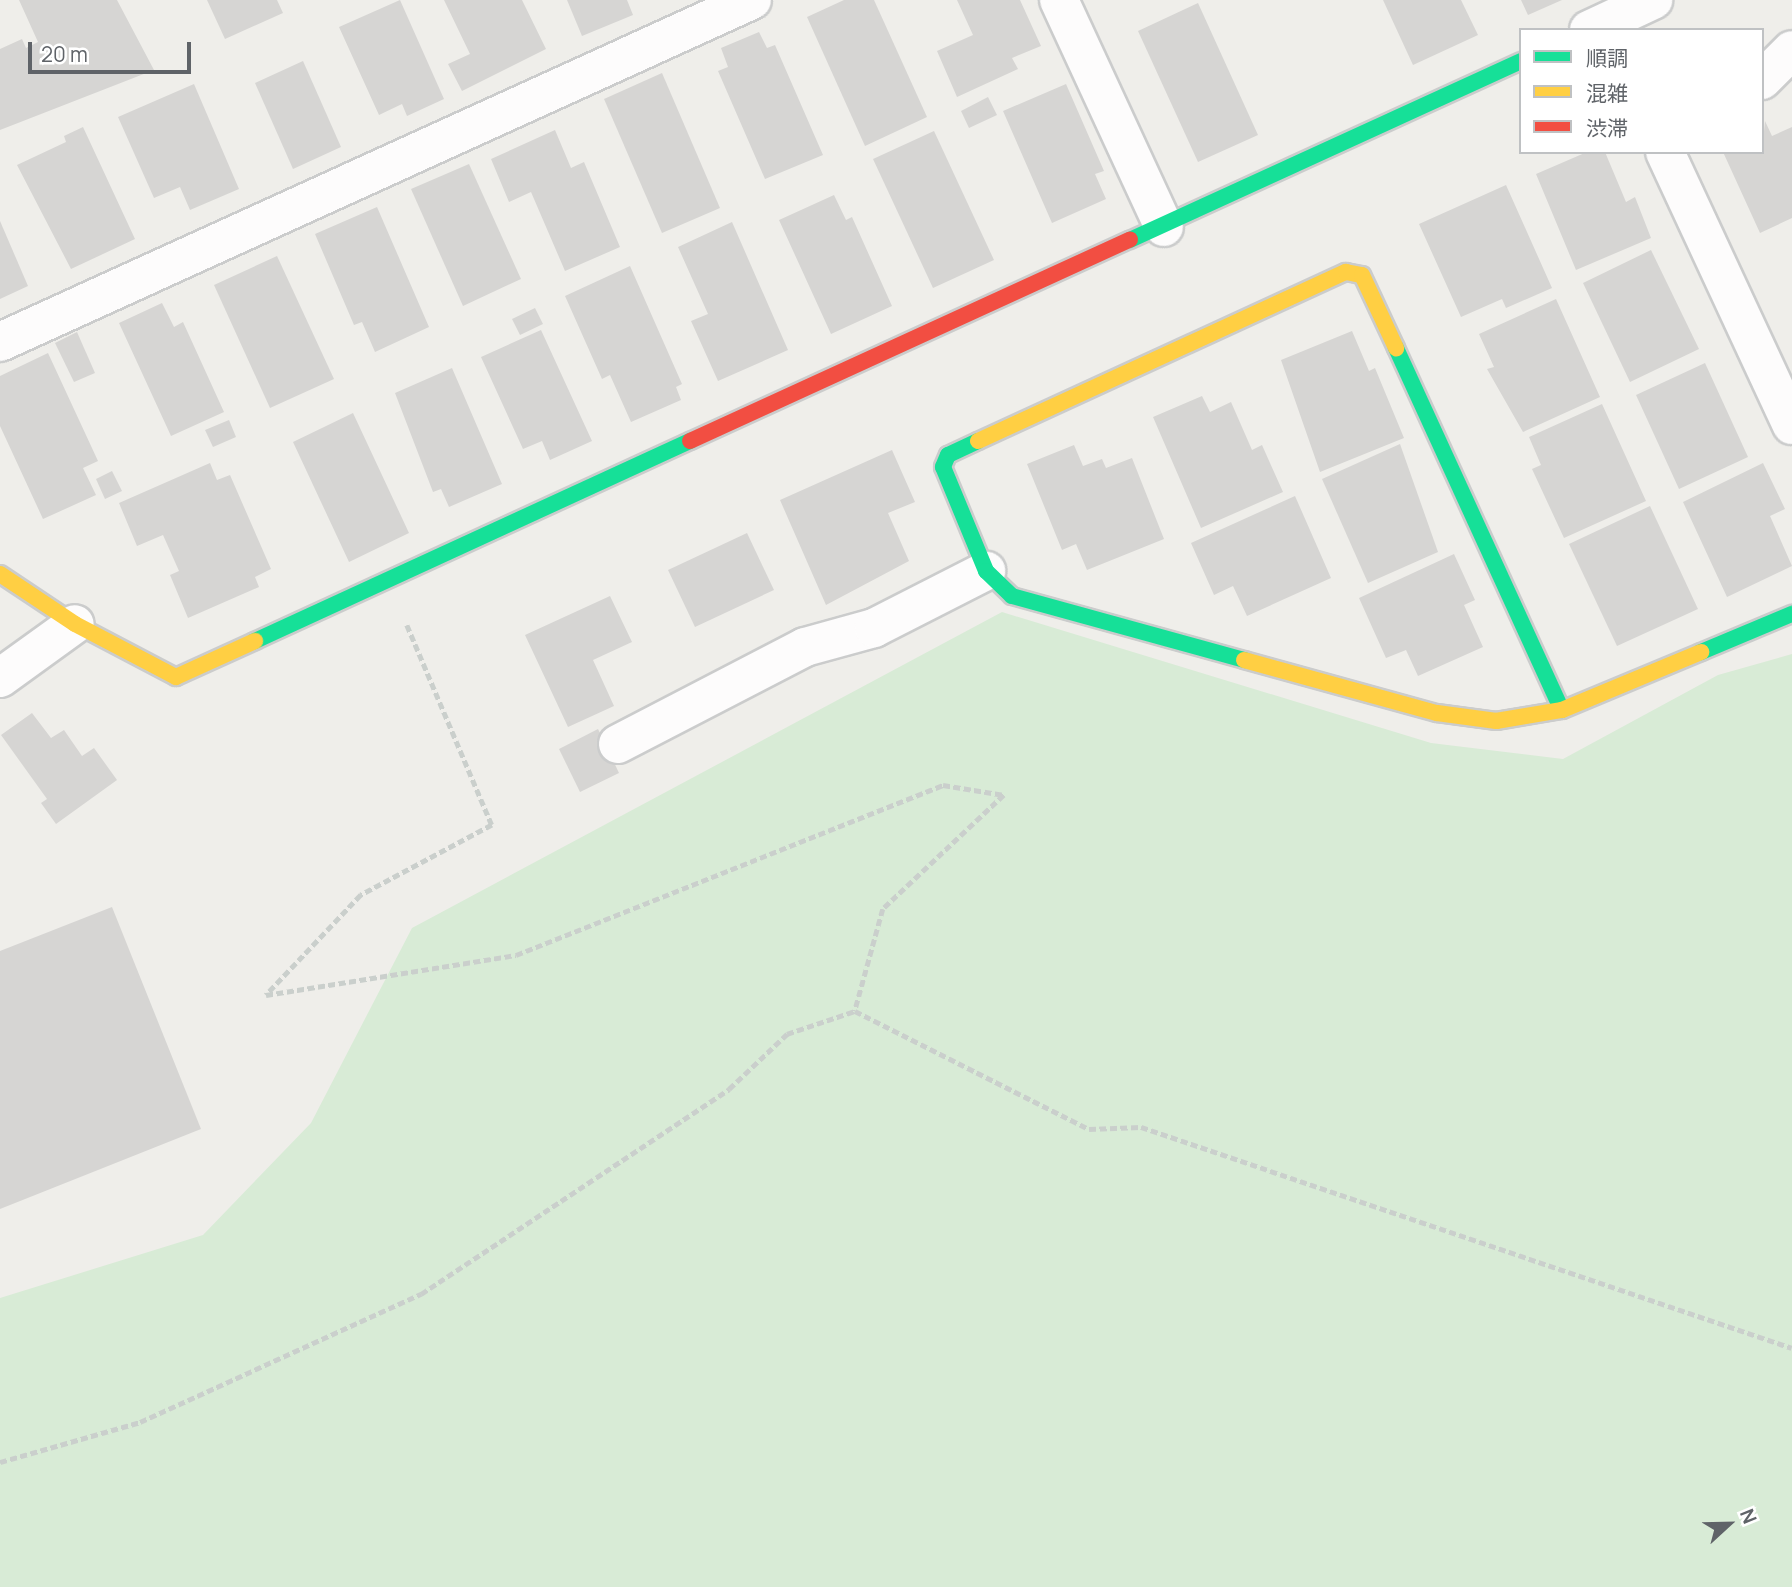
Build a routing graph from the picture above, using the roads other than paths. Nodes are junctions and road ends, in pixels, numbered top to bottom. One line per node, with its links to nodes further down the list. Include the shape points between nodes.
1 (752, 0): 10 (street)
2 (1059, 0): 9 (street)
3 (1653, 0): 4 (street)
4 (1593, 28)
5 (1792, 50): 7 (street)
6 (1519, 62): 9 (street)
7 (1764, 78)
8 (1666, 154): 11 (street)
9 (1164, 227): 15 (street, via 176,677)
10 (0, 342)
11 (1792, 425)
12 (986, 571): 17 (street, via 1012,596 1437,713 1496,721); 17 (street, via 943,467 948,455 1346,272 1362,275); 18 (street, via 874,628 805,647)
13 (0, 574): 15 (street)
14 (1792, 614): 17 (street)
15 (75, 624): 16 (street)
16 (0, 678)
17 (1562, 710)
18 (618, 744)

